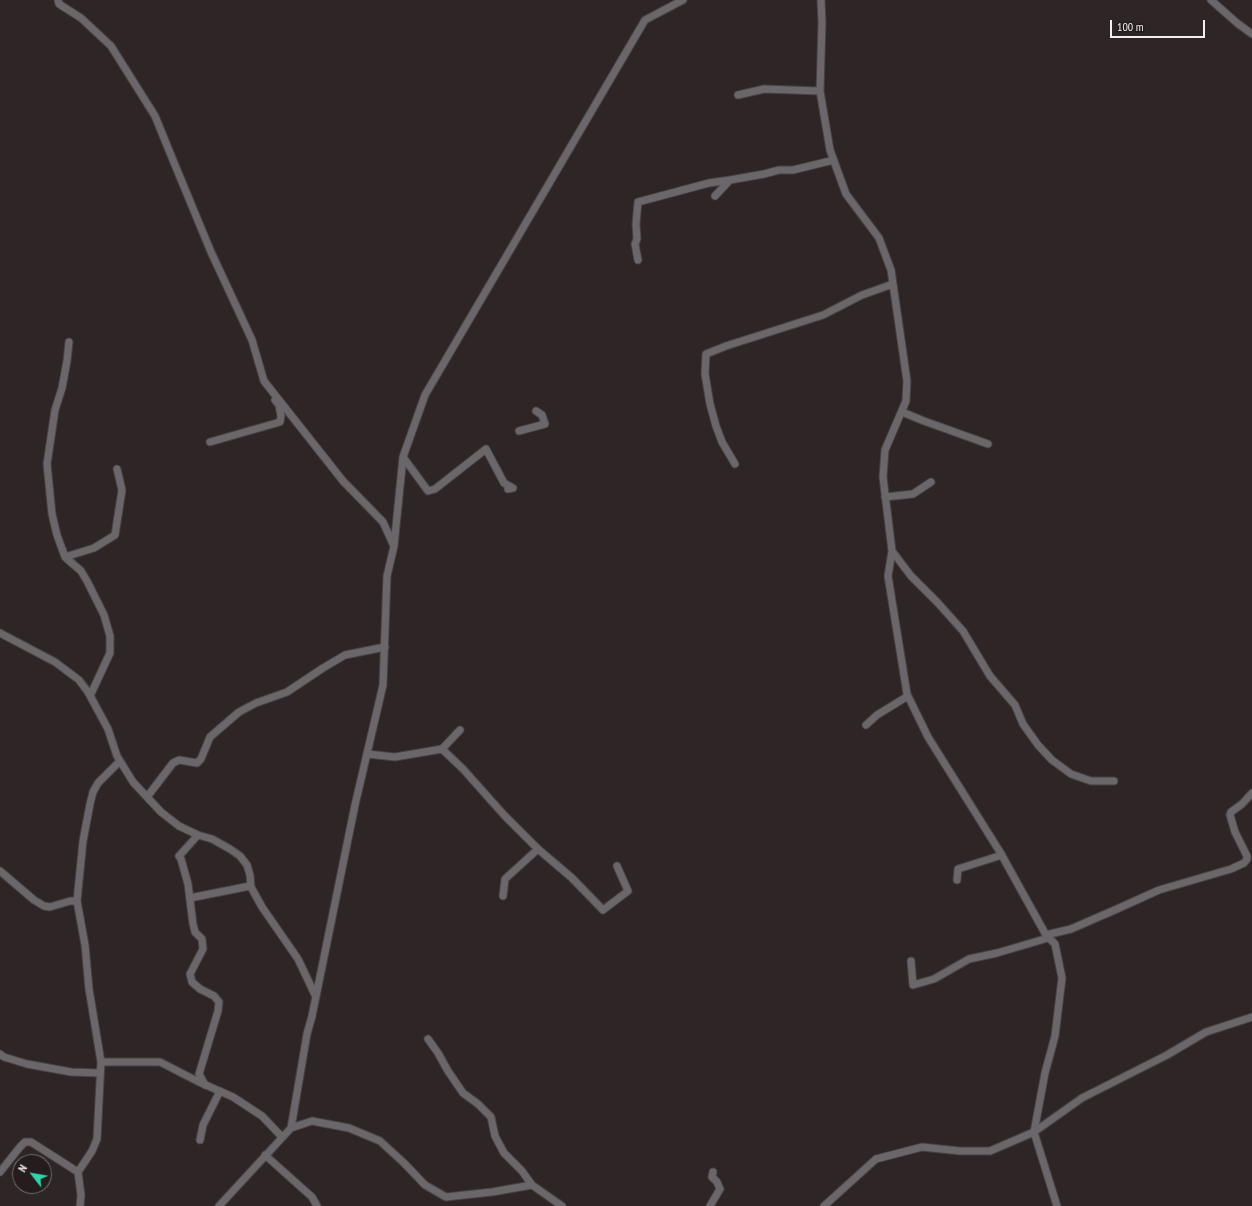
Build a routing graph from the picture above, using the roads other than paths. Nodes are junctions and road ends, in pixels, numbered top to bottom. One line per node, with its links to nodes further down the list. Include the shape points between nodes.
1 (58, 0): 14 (street, via 59,4 81,18 111,46 155,116 211,252 252,340)
2 (683, 0): 20 (street, via 645,20 425,395)
3 (821, 0): 6 (street)
4 (1211, 0): 5 (street)
5 (1252, 34)
6 (820, 91): 7 (street, via 764,89); 8 (street)
7 (738, 95)
8 (834, 160): 9 (street); 12 (street, via 846,194 879,238 891,270)
9 (730, 180): 10 (street); 11 (street, via 638,202)
10 (715, 196)
11 (638, 260)
12 (893, 284): 16 (street, via 907,381 906,402); 21 (street, via 823,315 706,354 705,374 710,404 722,442)
13 (69, 342): 28 (street, via 47,464 56,535)
14 (264, 381): 18 (street, via 279,406 280,422); 26 (street, via 343,480 383,522)
15 (536, 411): 17 (street, via 542,415 545,424)
16 (902, 412): 19 (street); 25 (street, via 885,450)
17 (519, 431)
18 (210, 442)
19 (988, 444)
20 (403, 456): 24 (street, via 428,491 435,489 486,449 504,483 512,488); 26 (street)
21 (735, 464)
22 (116, 469): 28 (street, via 122,490 116,535 94,548)
23 (931, 482): 25 (street, via 913,494)
24 (508, 489)
25 (885, 497): 27 (street)
26 (394, 546): 30 (street, via 388,576)
27 (892, 551): 32 (street, via 888,576); 38 (street, via 911,576 963,632 990,676 1015,705 1023,724 1052,760 1071,774 1091,781)
28 (66, 557): 31 (street, via 87,580 104,615 110,636 110,652)
29 (0, 633): 31 (street, via 56,662 79,680)
30 (385, 647): 36 (street, via 383,685); 40 (street, via 345,655 287,692 239,712 210,737 197,763 179,760 173,763)
31 (90, 696): 37 (street, via 108,729)
32 (908, 696): 33 (street); 43 (street, via 928,737)
33 (866, 725)
34 (460, 730): 35 (street)
35 (442, 749): 36 (street, via 395,757); 42 (street)
36 (367, 754): 53 (street)
37 (120, 761): 40 (street); 50 (street, via 98,783 93,792 83,841)
38 (1114, 781)
39 (1252, 793): 51 (street, via 1230,815 1247,859 1244,862 1159,890)
40 (147, 797): 41 (street, via 179,826)
41 (198, 835): 47 (street, via 212,839 240,856 247,865); 49 (street, via 179,856)
42 (538, 849): 44 (street, via 604,910 628,891); 48 (street, via 505,878)
43 (1002, 855): 46 (street, via 958,870); 51 (street)
44 (617, 866)
45 (0, 872): 50 (street, via 44,906 50,907)
46 (957, 880)
47 (250, 886): 49 (street); 53 (street, via 298,960)
48 (503, 896)
49 (190, 898): 59 (street, via 195,932 202,940 203,949 190,974 192,982 219,1002 199,1074)
50 (77, 900): 57 (street)
51 (1047, 937): 52 (street, via 998,953 969,959 934,979 913,985); 62 (street, via 1055,944 1062,978 1055,1036)
52 (911, 961)
53 (316, 997): 61 (street)
54 (1252, 1017): 62 (street, via 1206,1032 1082,1098)
55 (428, 1039): 69 (street, via 463,1093 491,1118 495,1136 504,1153)
56 (0, 1054): 58 (street, via 27,1064 71,1072)
57 (101, 1062): 58 (street); 59 (street, via 160,1062)
58 (100, 1073): 67 (street, via 97,1139)
59 (205, 1085): 60 (street)
60 (220, 1091): 63 (street, via 262,1116); 64 (street, via 203,1125)
61 (291, 1128): 63 (street); 69 (street, via 312,1121 349,1128 380,1141 425,1185 446,1197)
62 (1034, 1132): 75 (street, via 990,1151 922,1147 876,1158); 76 (street)
63 (282, 1137): 65 (street)
64 (200, 1140)
65 (265, 1155): 71 (street); 72 (street, via 312,1197)
66 (0, 1172): 67 (street, via 25,1142 31,1142)
67 (78, 1172): 70 (street)
68 (713, 1172): 74 (street, via 712,1177 720,1189)
69 (532, 1185): 73 (street)
70 (80, 1206)
71 (219, 1206)
72 (316, 1206)
73 (562, 1206)
74 (710, 1206)
75 (824, 1206)
76 (1057, 1206)

